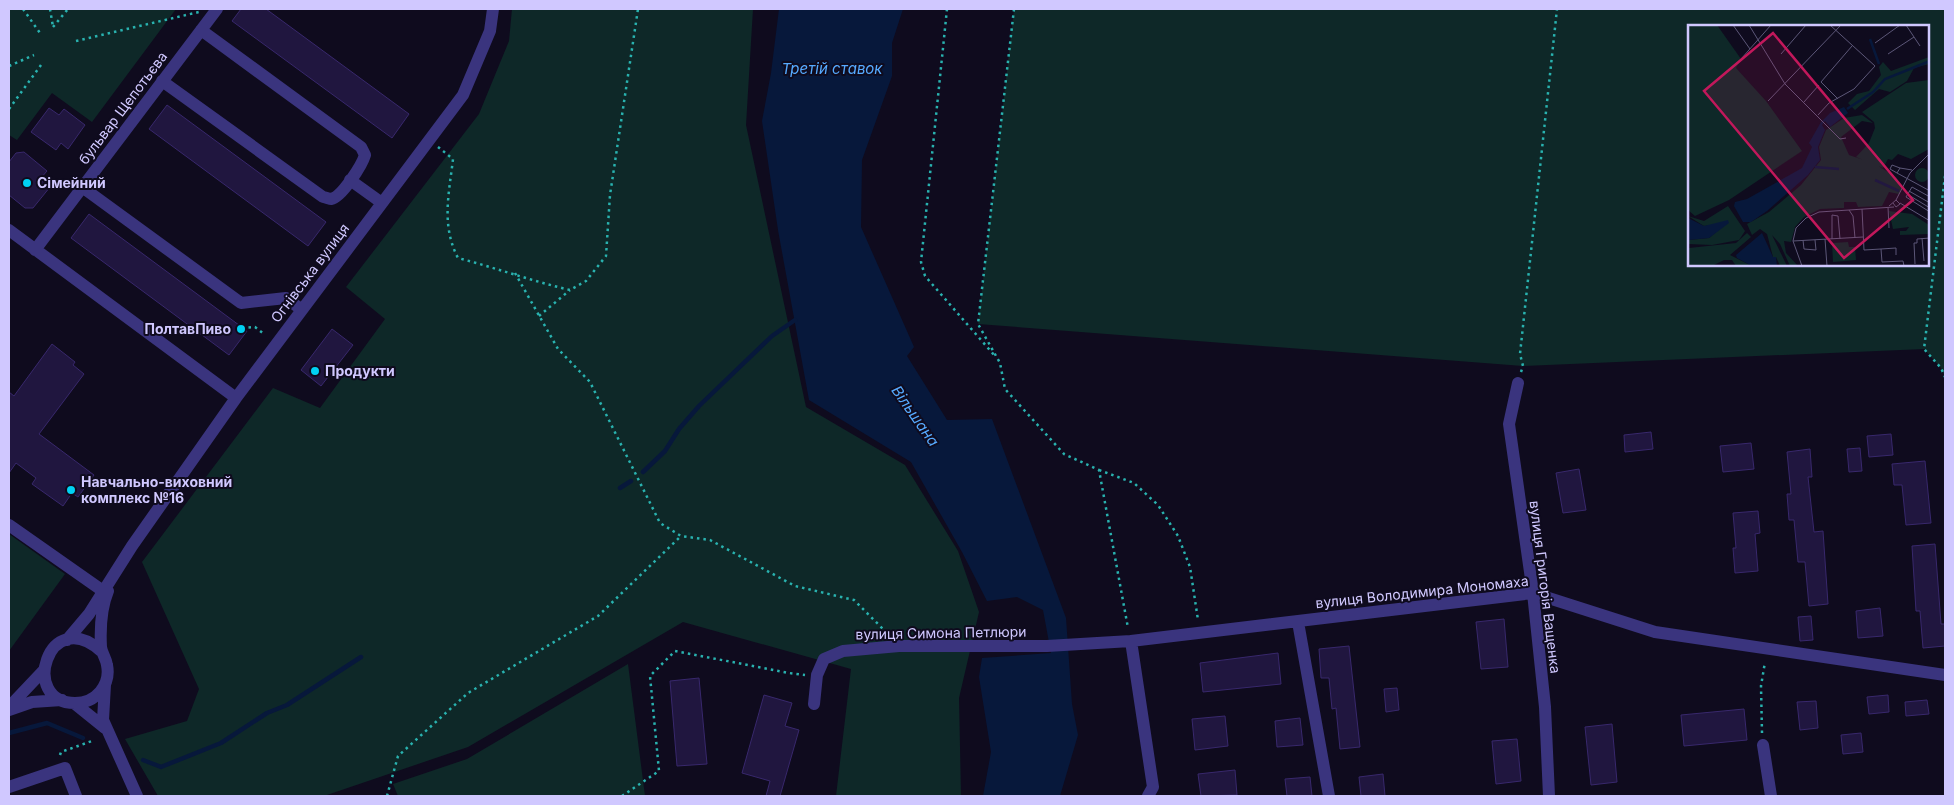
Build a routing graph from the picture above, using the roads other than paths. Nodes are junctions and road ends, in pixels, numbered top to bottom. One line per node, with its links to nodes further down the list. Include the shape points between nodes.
1 (217, 9): 3 (street, бульвар Щепотьєва)
2 (493, 9): 7 (street, Огнівська вулиця, via 490,31 462,95)
3 (201, 30): 4 (street, бульвар Щепотьєва); 5 (street, via 361,147 365,155)
4 (162, 81): 5 (street, via 323,197 330,199 338,195); 6 (street, бульвар Щепотьєва)
5 (350, 180): 7 (street)
6 (82, 187): 9 (street, бульвар Щепотьєва); 10 (street, via 241,303 286,298)
7 (382, 203): 10 (street, Огнівська вулиця)
8 (9, 230): 9 (street)
9 (35, 250): 12 (street)
10 (302, 310): 12 (street, Огнівська вулиця)
11 (1518, 383): 16 (street, вулиця Григорія Ващенка, via 1509,424)
12 (236, 398): 14 (street, Огнівська вулиця)
13 (9, 525): 15 (street)
14 (132, 546): 15 (street, Огнівська вулиця); 21 (street, Огнівська вулиця, via 106,595)
15 (103, 591): 18 (street, Огнівська вулиця)
16 (1533, 593): 17 (street, вулиця Володимира Мономаха); 23 (street, вулиця Володимира Мономаха, via 1655,632); 35 (street, вулиця Григорія Ващенка, via 1545,707)
17 (1298, 622): 19 (street, вулиця Володимира Мономаха); 34 (street)
18 (67, 640): 21 (street, via 82,639); 22 (street, Огнівська вулиця, via 51,650)
19 (1131, 641): 20 (street, вулиця Володимира Мономаха); 33 (street, via 1153,787)
20 (1074, 645): 26 (street, вулиця Симона Петлюри, via 899,646 843,650 824,659 817,675)
21 (101, 652): 24 (street, Огнівська вулиця, via 107,663)
22 (44, 670): 25 (street, via 52,693); 27 (street, Огнівська вулиця)
23 (1945, 675)
24 (105, 685): 25 (street, via 92,699); 28 (street, via 102,710)
25 (68, 702): 27 (street, via 32,702); 28 (street)
26 (814, 704)
27 (9, 708)
28 (105, 728): 32 (street)
29 (1763, 745): 36 (street)
30 (9, 787): 31 (street, via 65,768)
31 (76, 796)
32 (137, 796)
33 (1148, 796)
34 (1329, 796)
35 (1549, 796)
36 (1771, 796)

